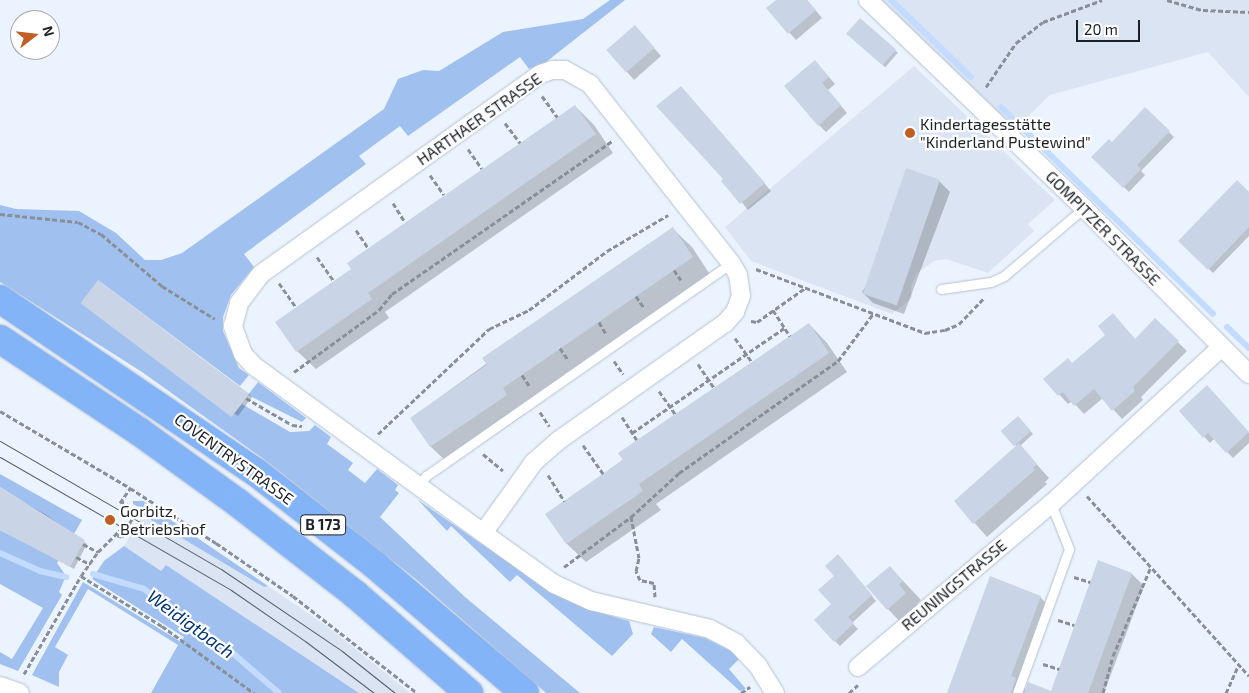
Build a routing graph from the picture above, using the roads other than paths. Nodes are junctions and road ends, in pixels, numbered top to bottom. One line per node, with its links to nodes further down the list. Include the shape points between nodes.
1 (868, 0): 2 (street, GOMPITZER STRASSE)
2 (1084, 208): 4 (lane, via 1004,276 990,282); 7 (street, GOMPITZER STRASSE)
3 (730, 262): 9 (lane, via 433,471); 9 (street, HARTHAER STRASSE, via 590,84 565,70 540,74 261,274 239,303 233,326 242,354); 11 (street, HARTHAER STRASSE, via 738,275 740,288 735,312 703,340 558,441 534,462)
4 (941, 289)
5 (0, 300): 14 (highway, COVENTRYSTRASSE / B 173, via 257,474 375,564)
6 (0, 339): 13 (highway, COVENTRYSTRASSE / B 173, via 140,432 238,503 355,594)
7 (1222, 347): 8 (street, GOMPITZER STRASSE); 10 (street, REUNINGSTRASSE)
8 (1249, 374)
9 (419, 487): 11 (street)
10 (1051, 504): 12 (street, REUNINGSTRASSE); 16 (lane, via 1069,549 1063,573)
11 (484, 533): 15 (street, via 554,584 591,600 710,629 742,649 758,666)
12 (858, 667)
13 (470, 693)
14 (525, 693)
15 (775, 693)
16 (1017, 693)

